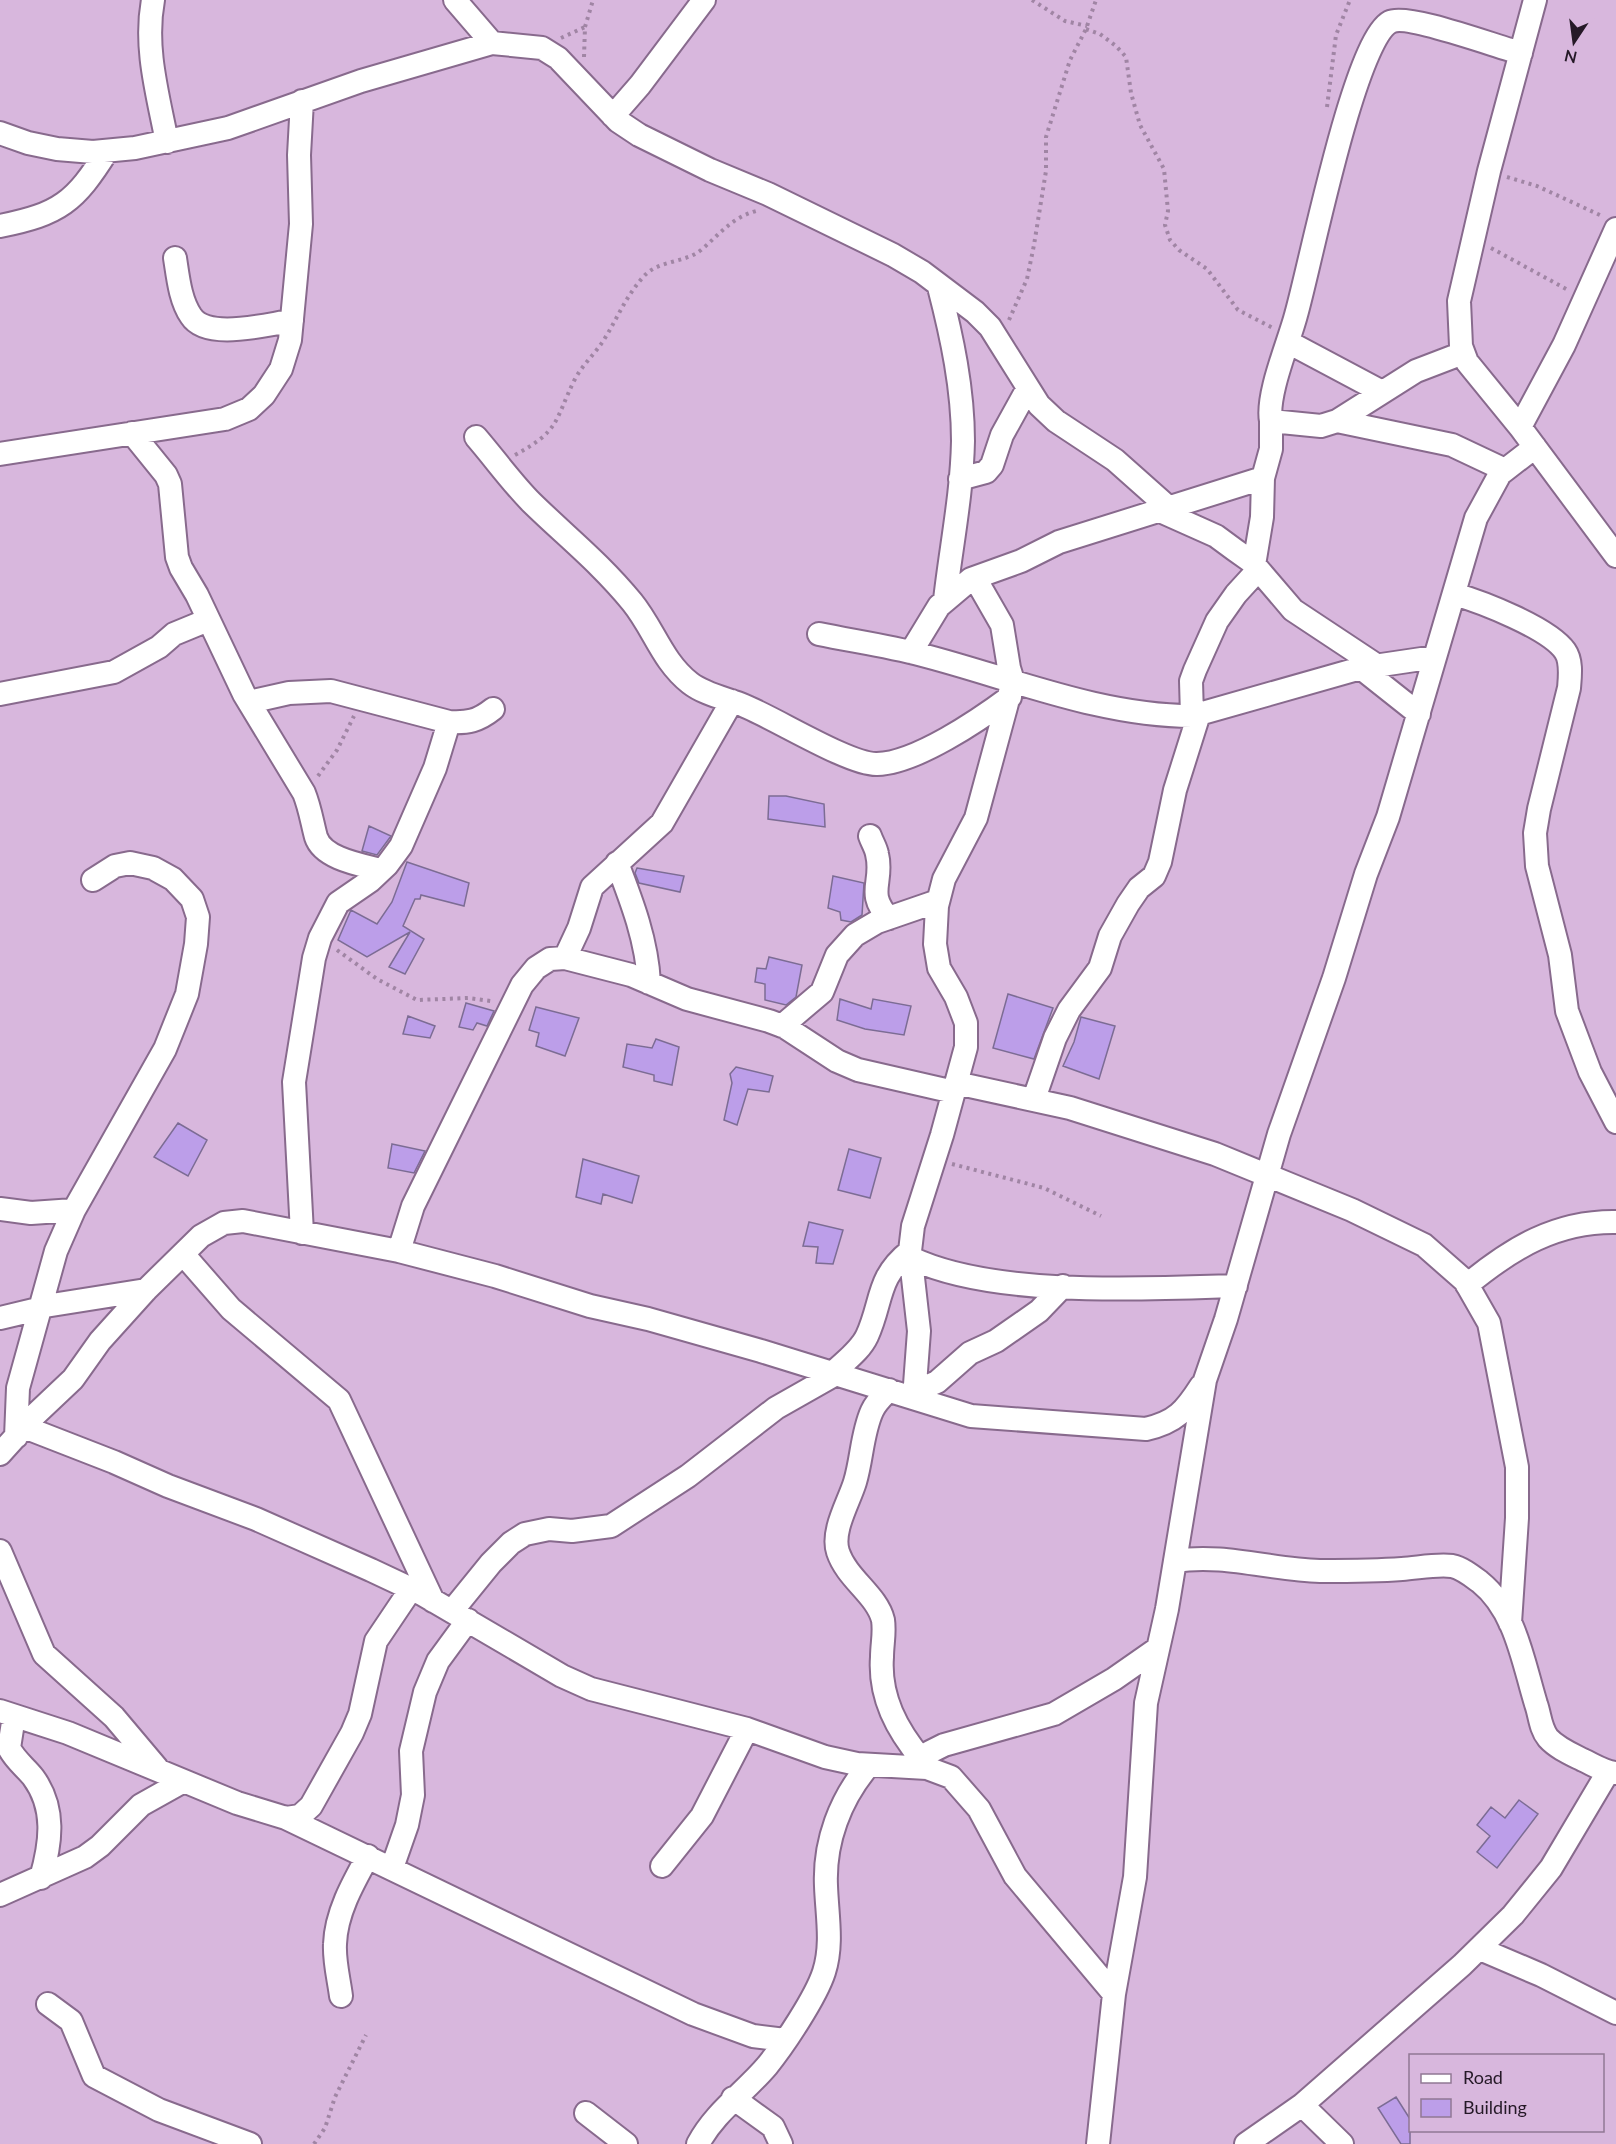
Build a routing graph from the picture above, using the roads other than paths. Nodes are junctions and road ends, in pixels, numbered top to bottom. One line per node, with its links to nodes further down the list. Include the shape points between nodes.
1 (153, 0): 10 (street, via 150,55)
2 (455, 0): 5 (street)
3 (704, 0): 8 (street)
4 (1535, 0): 6 (street)
5 (492, 43): 7 (street); 8 (street, via 542,48 558,58)
6 (1521, 53): 17 (street, via 1404,19 1391,21 1380,30 1349,110); 18 (street, via 1459,301)
7 (302, 101): 10 (street, via 228,128); 16 (street, via 301,224)
8 (613, 116): 15 (street, via 639,135 893,255)
9 (0, 133): 11 (street, via 57,149)
10 (167, 142): 11 (street)
11 (107, 151): 13 (street, via 86,185 60,208)
12 (1612, 224): 23 (street, via 1564,345)
13 (0, 226)
14 (175, 258): 16 (street, via 181,293 190,315 204,327 221,330)
15 (939, 287): 19 (street, via 975,312 1000,339); 30 (street, via 957,368 963,439)
16 (292, 321): 24 (street, via 281,369 249,410 225,418)
17 (1289, 339): 20 (street); 21 (street, via 1277,377)
18 (1463, 353): 20 (street, via 1416,371); 23 (street)
19 (1028, 388): 30 (street, via 1002,435 992,465 986,472); 31 (street, via 1056,421 1116,460)
20 (1382, 392): 22 (street)
21 (1271, 421): 22 (street, via 1322,426); 29 (street, via 1271,449)
22 (1337, 421): 28 (street, via 1452,445)
23 (1520, 426): 26 (street)
24 (132, 433): 27 (street); 37 (street, via 166,475 173,498 177,557)
25 (476, 437): 44 (street, via 531,502 595,559 634,604 675,670 692,685)
26 (1535, 447): 28 (street); 32 (street)
27 (0, 454)
28 (1505, 470): 35 (street, via 1476,518)
29 (1263, 478): 31 (street); 33 (street)
30 (960, 479): 36 (street)
31 (1164, 510): 33 (street, via 1216,536); 34 (street, via 1059,542)
32 (1616, 556)
33 (1256, 567): 41 (street, via 1293,610); 48 (street, via 1217,621 1195,670 1191,681)
34 (975, 578): 36 (street); 42 (street, via 1002,625)
35 (1454, 594): 40 (street); 61 (street, via 1548,634 1566,653 1569,688 1539,809 1535,833 1537,866 1560,956 1567,1011 1590,1072)
36 (945, 600): 39 (street)
37 (208, 620): 43 (street, via 174,634 114,672); 45 (street)
38 (819, 634): 39 (street)
39 (910, 652): 42 (street)
40 (1435, 657): 41 (street); 47 (street)
41 (1368, 667): 47 (street); 48 (street)
42 (1011, 689): 44 (street, via 944,741 876,764 841,753); 48 (street, via 1151,715); 54 (street, via 976,818 944,879)
43 (0, 694)
44 (732, 701): 51 (street, via 662,823)
45 (249, 702): 49 (street, via 307,691 331,691); 52 (street, via 304,793 323,847 342,858)
46 (492, 709): 49 (street, via 468,723)
47 (1419, 714): 62 (street)
48 (1196, 715): 60 (street, via 1157,869 1128,904 1110,936 1100,968 1069,1010)
49 (449, 722): 52 (street, via 435,768 401,846)
50 (870, 836): 55 (street, via 878,854 874,896)
51 (617, 863): 56 (street, via 592,887); 57 (street, via 640,930)
52 (381, 870): 66 (street, via 338,903 320,938 309,978 294,1082)
53 (93, 880): 64 (street, via 115,866 130,863 153,868 173,879 192,899 198,917 189,984 177,1023)
54 (938, 901): 55 (street); 59 (street, via 934,944 939,968 966,1023 966,1047)
55 (889, 918): 58 (street, via 844,945 822,992)
56 (565, 958): 57 (street); 67 (street, via 550,958 522,985 413,1206)
57 (649, 983): 58 (street, via 687,999)
58 (782, 1026): 59 (street, via 858,1070)
59 (955, 1087): 60 (street); 69 (street, via 919,1199)
60 (1034, 1100): 62 (street, via 1184,1143)
61 (1616, 1122)
62 (1267, 1176): 70 (street, via 1352,1210 1424,1245); 72 (street)
63 (0, 1209): 64 (street, via 31,1213)
64 (74, 1210): 74 (street)
65 (1616, 1222): 70 (street, via 1589,1222 1524,1244)
66 (302, 1233): 67 (street); 68 (street, via 243,1221 224,1223 201,1236)
67 (399, 1251): 76 (street)
68 (183, 1254): 73 (street); 85 (street, via 231,1309 339,1400)
69 (910, 1254): 71 (street, via 932,1268 1032,1285); 76 (street, via 898,1260 886,1276 862,1345); 79 (street, via 920,1331)
70 (1467, 1285): 86 (street, via 1489,1323 1516,1467)
71 (1063, 1286): 72 (street); 79 (street, via 1039,1311 996,1341 970,1353 937,1382)
72 (1236, 1286): 77 (street)
73 (146, 1290): 74 (street); 80 (street, via 100,1341 73,1379)
74 (38, 1308): 75 (street); 80 (street, via 18,1388)
75 (0, 1318)
76 (834, 1373): 78 (street); 85 (street, via 776,1408 687,1476 611,1526 525,1534 491,1563)
77 (1205, 1380): 79 (street, via 1185,1410 1165,1424 1146,1429 971,1416); 83 (street)
78 (889, 1390): 79 (street); 90 (street, via 878,1400 867,1424 837,1550 844,1567 876,1605 882,1619 887,1701 895,1724)
79 (914, 1395)
80 (20, 1432): 81 (street); 84 (street, via 114,1462 256,1518)
81 (0, 1454)
82 (0, 1551): 92 (street, via 44,1654 114,1717)
83 (1175, 1561): 86 (street, via 1221,1558 1318,1571 1453,1566 1480,1582 1496,1598); 87 (street)
84 (411, 1589): 85 (street); 95 (street, via 376,1641 360,1714 342,1752 311,1806 300,1816)
85 (451, 1611): 89 (street, via 591,1689); 98 (street, via 411,1751 413,1795)
86 (1510, 1623): 93 (street, via 1526,1660 1547,1736 1554,1744)
87 (1157, 1649): 90 (street, via 1054,1714 944,1745); 102 (street, via 1146,1703 1136,1876)
88 (7, 1713): 92 (street, via 68,1732); 99 (street, via 9,1748 43,1794 50,1817 48,1855)
89 (747, 1729): 91 (street, via 825,1756); 97 (street, via 702,1816)
90 (919, 1764): 91 (street); 102 (street, via 951,1776 979,1809 1015,1876)
91 (869, 1765): 106 (street, via 846,1798 830,1836 826,1864 828,1952 823,1974)
92 (158, 1769): 94 (street)
93 (1612, 1773): 101 (street, via 1551,1868)
94 (184, 1780): 95 (street, via 237,1803); 99 (street, via 141,1805 85,1857)
95 (286, 1818): 96 (street)
96 (368, 1856): 98 (street); 103 (street, via 336,1933 334,1948)
97 (662, 1866)
98 (392, 1868): 106 (street, via 693,2014 753,2036)
99 (41, 1878): 100 (street)
100 (0, 1895)
101 (1480, 1949): 105 (street); 108 (street)
102 (1114, 1994): 114 (street)
103 (341, 1996)
104 (48, 2004): 110 (street, via 71,2021 94,2076 159,2110)
105 (1616, 2013)
106 (784, 2040): 107 (street, via 767,2066)
107 (733, 2098): 112 (street); 113 (street, via 773,2127)
108 (1302, 2105): 115 (street); 116 (street)
109 (586, 2113): 111 (street)
110 (250, 2144)
111 (626, 2144)
112 (698, 2144)
113 (781, 2144)
114 (1098, 2144)
115 (1246, 2144)
116 (1342, 2144)

